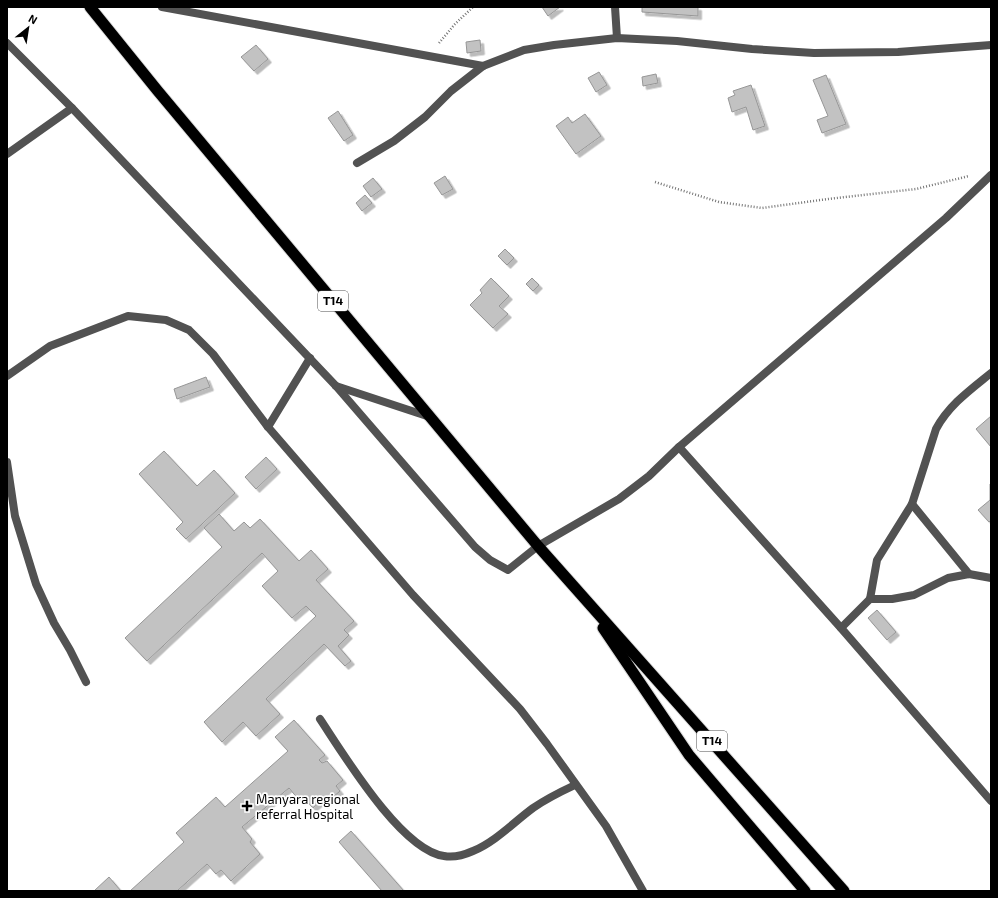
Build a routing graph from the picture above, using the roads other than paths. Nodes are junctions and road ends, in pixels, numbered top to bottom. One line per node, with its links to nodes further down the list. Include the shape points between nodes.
1 (90, 7): 16 (highway, T14)
2 (162, 7): 7 (street)
3 (615, 7): 4 (street)
4 (617, 38): 6 (street, via 814,53 898,52); 7 (street, via 524,50)
5 (7, 43): 8 (street)
6 (991, 45)
7 (483, 66): 10 (street, via 451,91 425,117 394,141)
8 (72, 108): 9 (street); 12 (street)
9 (7, 154)
10 (358, 163)
11 (991, 175): 18 (street, via 946,218)
12 (310, 358): 15 (street); 17 (street)
13 (991, 373): 20 (street, via 956,402 942,419 936,429)
14 (7, 376): 17 (street, via 50,346 128,316 166,320 189,330 213,354)
15 (336, 386): 16 (street); 21 (street, via 475,547 490,560 508,570)
16 (430, 417): 21 (highway, T14)
17 (268, 426): 29 (street, via 413,595 520,709)
18 (679, 447): 21 (street, via 649,476 619,499); 26 (street)
19 (7, 462): 27 (street, via 15,516 36,584)
20 (912, 504): 22 (street); 25 (street, via 877,560)
21 (538, 546): 24 (highway, T14)
22 (969, 574): 23 (street); 25 (street, via 948,578 914,595)
23 (991, 578)
24 (579, 592): 32 (highway, T14, via 689,755); 33 (highway, T14)
25 (870, 599): 26 (street)
26 (841, 628): 30 (street)
27 (86, 682)
28 (320, 719): 29 (street, via 351,766 401,831 425,850 444,856 458,856 474,850 554,795)
29 (575, 785): 31 (street, via 606,826)
30 (991, 801)
31 (643, 891)
32 (806, 891)
33 (844, 891)

